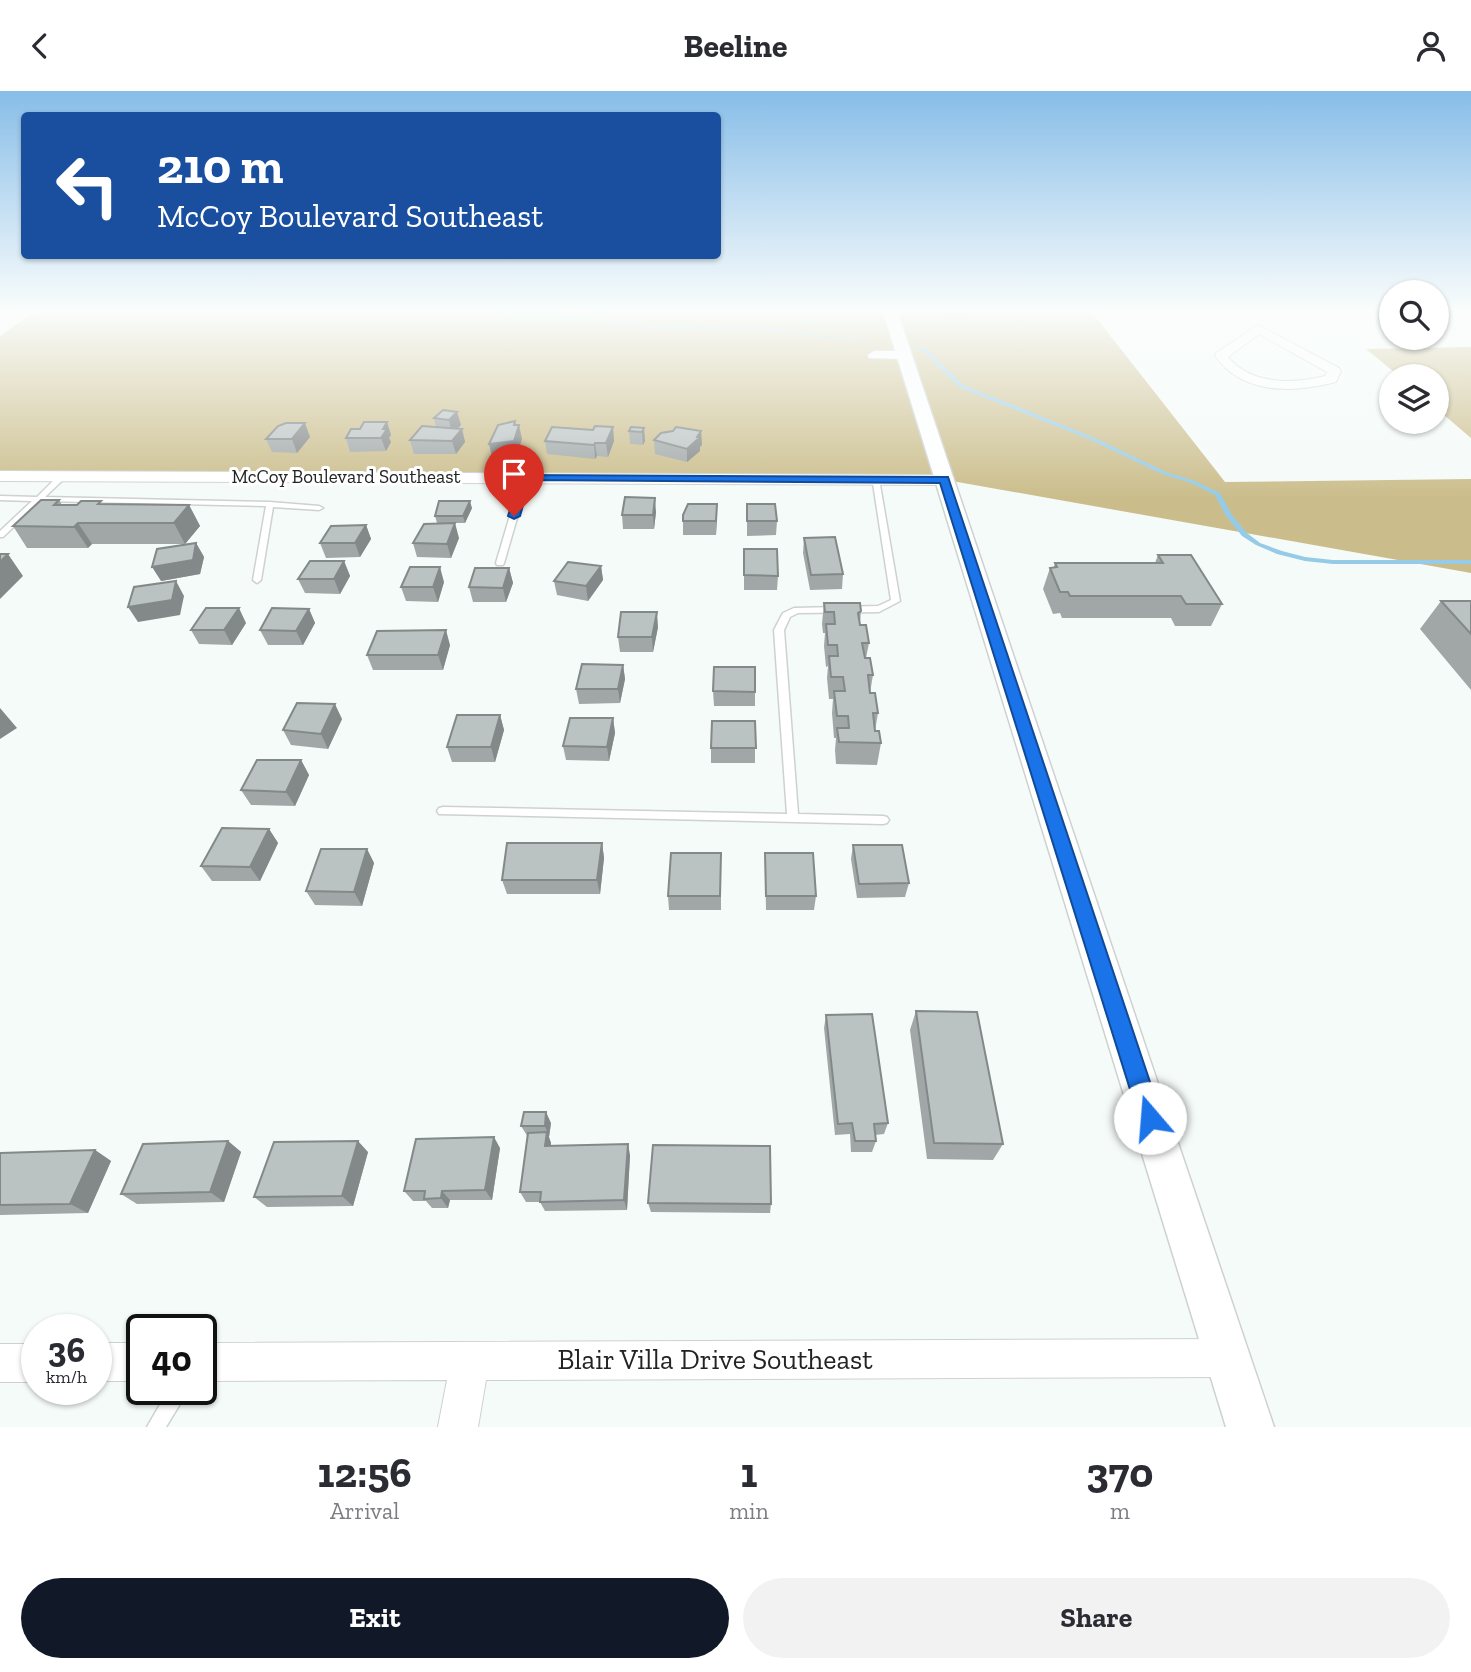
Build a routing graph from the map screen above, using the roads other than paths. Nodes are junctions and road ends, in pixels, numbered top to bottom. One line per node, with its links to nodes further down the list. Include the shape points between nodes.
1 (897, 373): 8 (street)
2 (1239, 373): 3 (street, via 1285,384 1313,384 1331,379)
3 (1333, 373)
4 (0, 476): 5 (street, McCoy Boulevard Southeast)
5 (63, 476): 6 (street, McCoy Boulevard Southeast); 10 (lane)
6 (525, 477): 7 (street, McCoy Boulevard Southeast); 14 (lane)
7 (875, 479): 8 (street, McCoy Boulevard Southeast); 17 (lane, via 895,601 879,609 797,610 786,615 779,630)
8 (944, 480): 19 (street)
9 (0, 498): 10 (lane)
10 (39, 499): 11 (lane); 13 (lane)
11 (270, 504): 12 (lane); 15 (lane)
12 (319, 508)
13 (0, 535)
14 (500, 563)
15 (257, 580)
16 (443, 811): 17 (lane)
17 (793, 818): 18 (lane)
18 (883, 820)
19 (1228, 1358): 20 (street, Blair Villa Drive Southeast); 27 (street)
20 (470, 1360): 21 (street, Blair Villa Drive Southeast); 26 (street)
21 (217, 1362)
22 (0, 1363): 23 (street)
23 (21, 1363)
24 (170, 1405): 25 (lane)
25 (156, 1427)
26 (458, 1427)
27 (1250, 1427)

